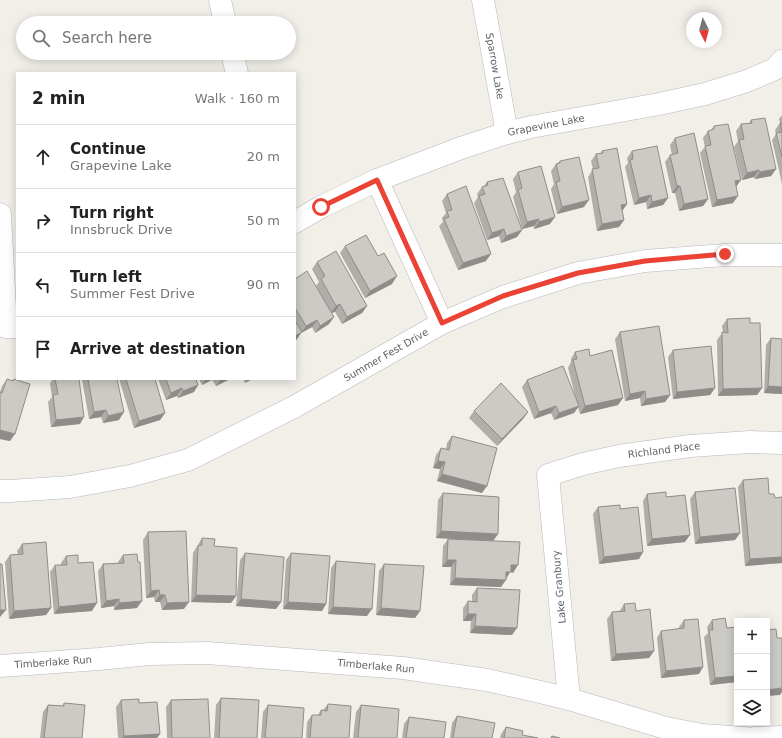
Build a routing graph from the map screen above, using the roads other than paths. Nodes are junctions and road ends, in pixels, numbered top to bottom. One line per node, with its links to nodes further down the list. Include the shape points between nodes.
1 (220, 0): 3 (street)
2 (483, 0): 7 (street, Sparrow Lake)
3 (223, 16)
4 (234, 60): 6 (street)
5 (782, 61): 7 (street, Grapevine Lake, via 775,69 747,81 705,94)
6 (237, 72)
7 (507, 133): 8 (street, Grapevine Lake)
8 (377, 180): 10 (street, Grapevine Lake); 12 (street)
9 (0, 214): 13 (street)
10 (296, 221)
11 (782, 255): 12 (street, Summer Fest Drive, via 725,254 645,261 578,273 503,296)
12 (442, 323): 16 (street, Summer Fest Drive, via 294,407 188,460 130,476 70,486)
13 (12, 327)
14 (782, 443): 15 (street, Richland Place, via 750,442 690,446 619,456)
15 (548, 475): 18 (street, Lake Granbury)
16 (0, 491)
17 (0, 666): 18 (street, Timberlake Run, via 149,654 207,653 403,668 487,680)
18 (569, 699): 20 (street, Timberlake Run, via 666,728 702,735)
19 (782, 737): 21 (street)
20 (744, 738)
21 (754, 738)

